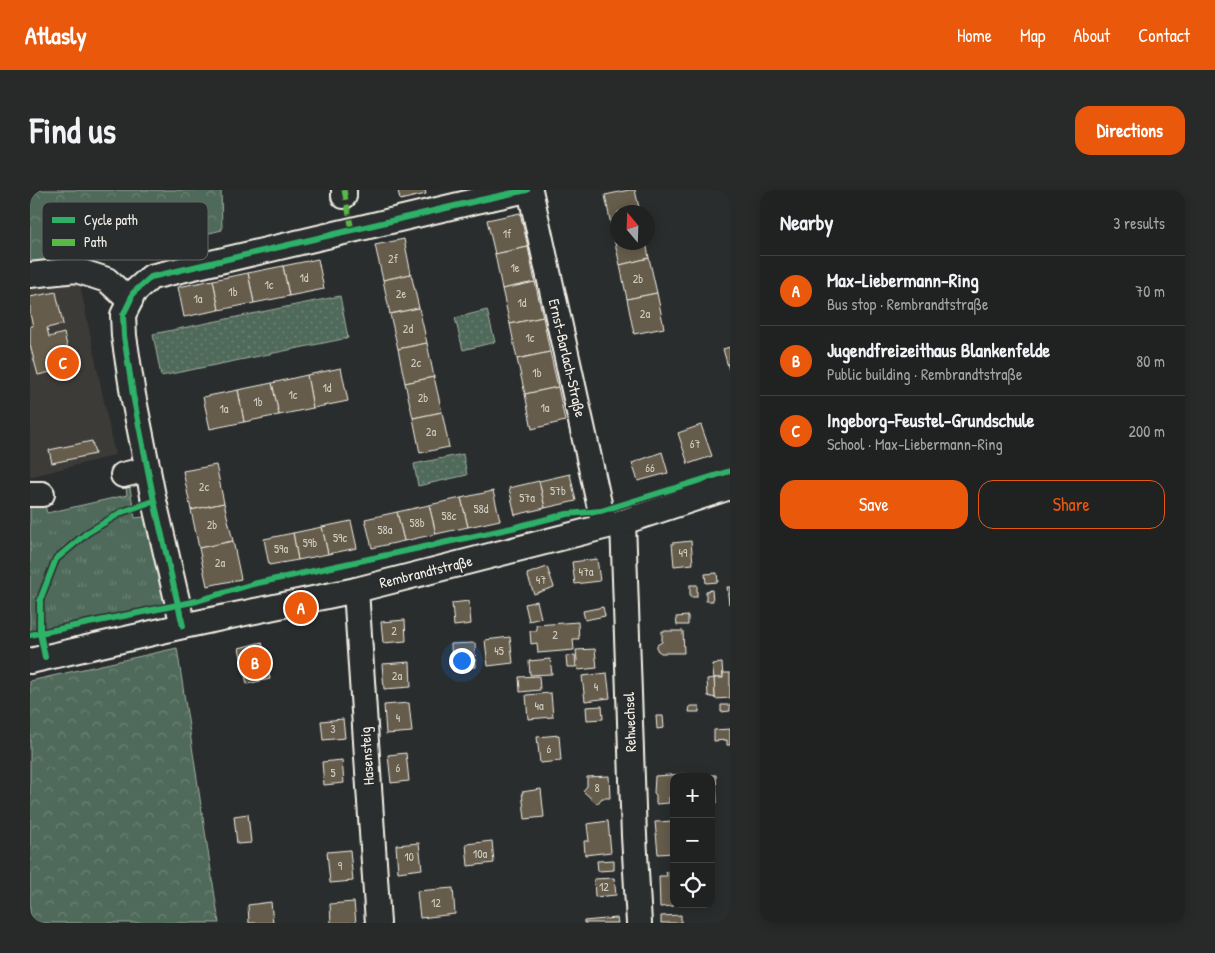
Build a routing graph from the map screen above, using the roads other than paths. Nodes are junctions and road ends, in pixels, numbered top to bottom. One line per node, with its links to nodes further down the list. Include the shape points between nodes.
1 (528, 190): 3 (street, via 151,277 133,293); 7 (street, Ernst-Barlach-Straße)
2 (30, 275): 3 (street, via 76,270 107,280)
3 (130, 301): 4 (street, via 123,315 124,336)
4 (148, 469): 5 (street); 9 (street)
5 (123, 475)
6 (730, 487): 7 (street, Rembrandtstraße)
7 (613, 524): 8 (street, Rembrandtstraße); 12 (street, Rehwechsel)
8 (356, 590): 9 (street, Rembrandtstraße); 11 (street, Hasensteig)
9 (183, 626): 10 (street, Rembrandtstraße)
10 (30, 661)
11 (378, 923)
12 (640, 923)

